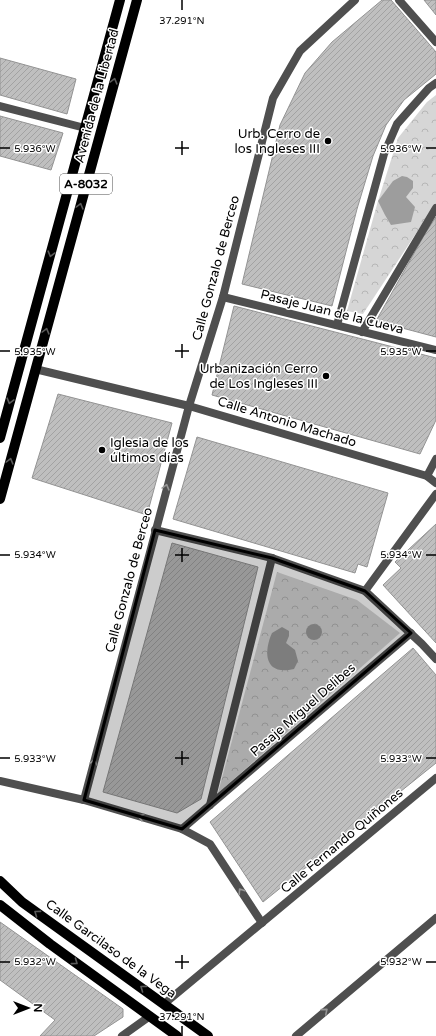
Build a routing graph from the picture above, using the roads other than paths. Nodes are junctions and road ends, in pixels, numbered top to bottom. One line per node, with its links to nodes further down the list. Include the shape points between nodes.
1 (120, 0): 8 (main road, Avenida de la Libertad / A-8032)
2 (136, 0): 14 (main road, Avenida de la Libertad / A-8032, one-way to 2)
3 (355, 0): 10 (street, Calle Gonzalo de Berceo, via 300,51 273,98)
4 (399, 0): 5 (street)
5 (436, 42)
6 (436, 83): 11 (street, via 397,124 384,154)
7 (0, 106): 8 (street)
8 (86, 128): 16 (main road, Avenida de la Libertad / A-8032, one-way to 16)
9 (436, 208): 12 (street)
10 (223, 297): 11 (street, Pasaje Juan de la Cueva); 15 (street, Calle Gonzalo de Berceo)
11 (337, 325): 12 (street, Pasaje Juan de la Cueva)
12 (362, 332): 13 (street, Pasaje Juan de la Cueva)
13 (436, 350)
14 (35, 369): 15 (street, Calle Antonio Machado); 21 (main road, Avenida de la Libertad, one-way to 14)
15 (189, 406): 18 (street, Calle Antonio Machado); 22 (street, Calle Gonzalo de Berceo, one-way to 15)
16 (0, 438)
17 (436, 459): 18 (street)
18 (427, 476): 19 (street, Calle Antonio Machado)
19 (436, 483)
20 (436, 494): 24 (street)
21 (0, 499)
22 (155, 530): 23 (street); 29 (street, Calle Gonzalo de Berceo, one-way to 22)
23 (272, 558): 24 (street); 30 (street)
24 (365, 592): 25 (street)
25 (411, 633): 26 (street); 30 (street, Pasaje Miguel Delibes)
26 (436, 659)
27 (436, 778): 35 (street, Calle Fernando Quiñones)
28 (0, 780): 29 (street)
29 (84, 800): 31 (street, one-way to 29)
30 (210, 805): 31 (street, Pasaje Miguel Delibes)
31 (182, 829): 35 (street, one-way to 31, via 210,844)
32 (0, 880): 36 (main road, Calle Garcilaso de la Vega, one-way to 32, via 22,902)
33 (0, 905): 37 (main road, one-way to 37)
34 (436, 918): 41 (street, one-way to 34)
35 (262, 923): 36 (street, Calle Fernando Quiñones)
36 (164, 1004): 40 (main road, Calle Garcilaso de la Vega)
37 (150, 1016): 38 (street); 39 (main road)
38 (122, 1036)
39 (178, 1036)
40 (208, 1036)
41 (296, 1036)

